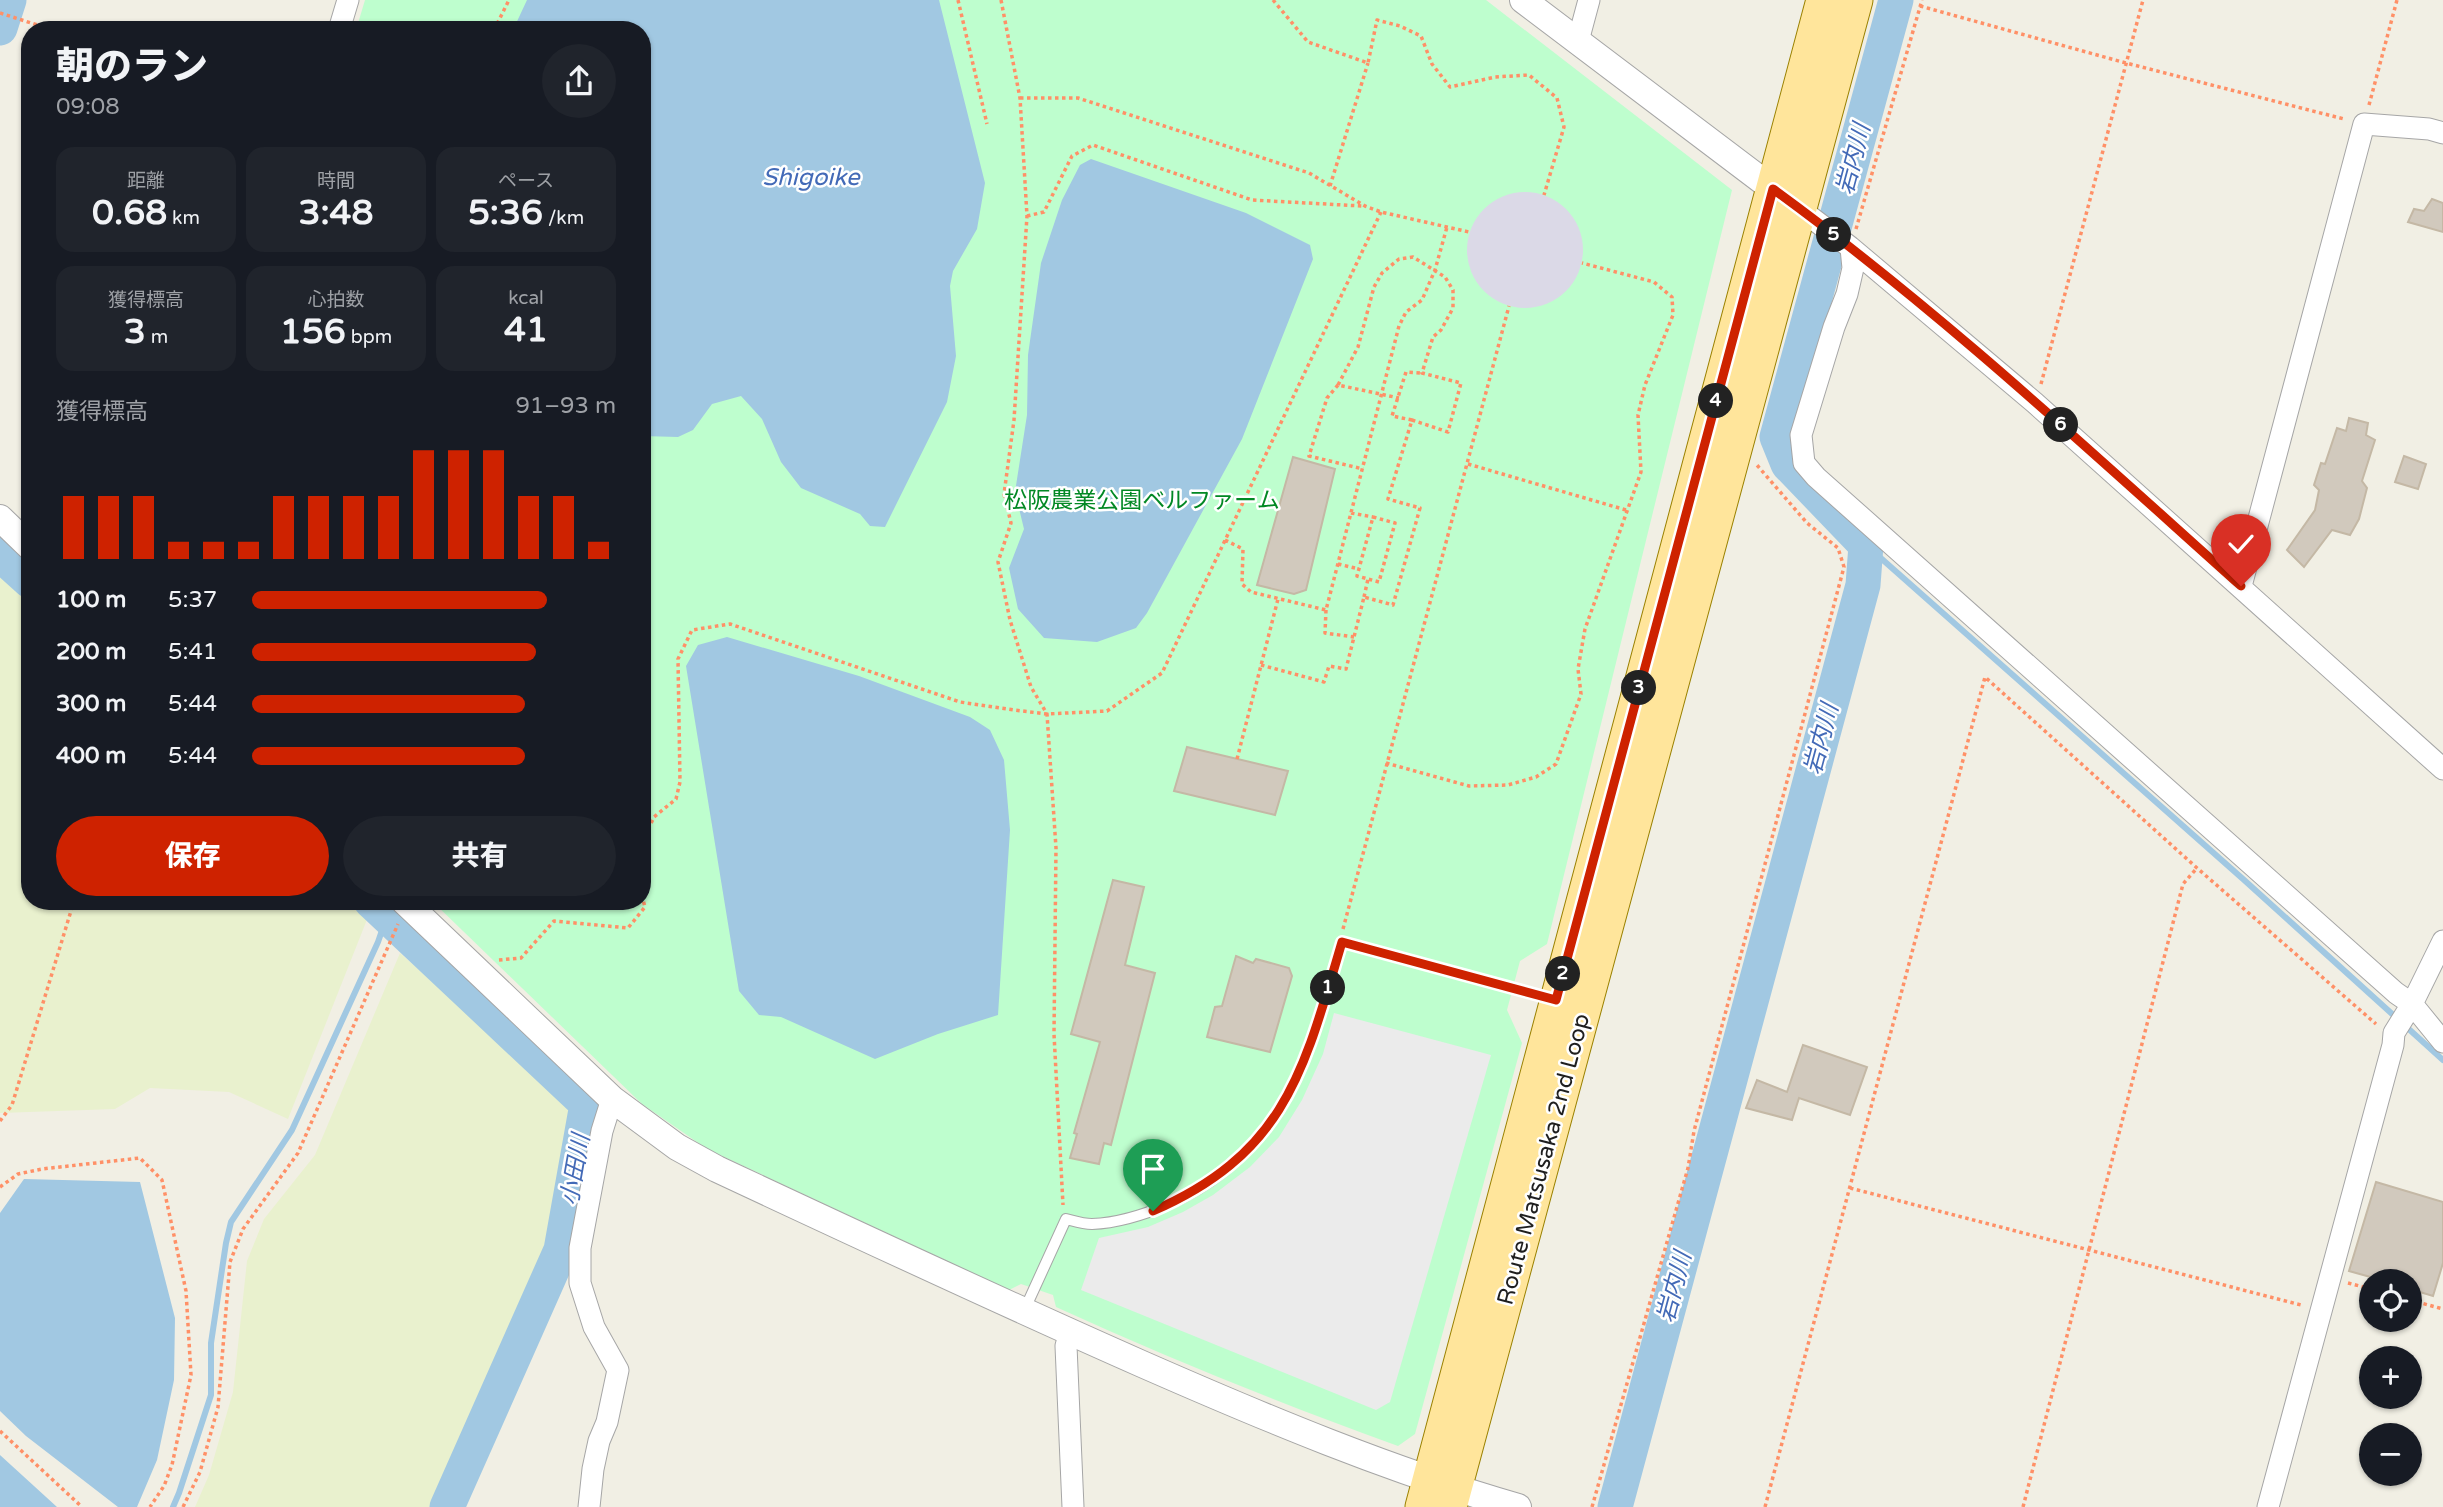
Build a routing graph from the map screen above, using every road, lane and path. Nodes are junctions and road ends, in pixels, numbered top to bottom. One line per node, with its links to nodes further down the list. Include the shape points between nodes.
1 (348, 0): 16 (street)
2 (509, 0): 17 (path)
3 (958, 0): 22 (path)
4 (1001, 0): 21 (path)
5 (1273, 0): 19 (path, via 1308,42)
6 (1523, 0): 18 (street)
7 (1589, 0): 18 (street)
8 (1824, 0): 28 (main road, Route Matsusaka 2nd Loop)
9 (1855, 0): 28 (main road, Route Matsusaka 2nd Loop)
10 (1922, 0): 13 (path)
11 (2143, 0): 20 (path)
12 (2397, 0): 23 (path)
13 (1920, 6): 20 (path); 33 (path)
14 (0, 13): 15 (path)
15 (25, 21)
16 (342, 21)
17 (498, 21)
18 (1578, 41): 28 (street)
19 (1368, 62): 25 (path); 26 (path, via 1377,20 1421,36 1432,64 1450,88 1495,77 1529,75 1557,98 1564,127)
20 (2126, 63): 23 (path); 41 (path)
21 (1020, 98): 25 (path, via 1078,98 1309,173); 30 (path)
22 (987, 124)
23 (2364, 124): 24 (street); 55 (street)
24 (2443, 133)
25 (1330, 186): 27 (path)
26 (1544, 195)
27 (1364, 206): 29 (path); 30 (path, via 1252,200 1093,145 1072,156 1044,212)
28 (1796, 207): 33 (street); 43 (main road, Route Matsusaka 2nd Loop); 73 (main road, Route Matsusaka 2nd Loop)
29 (1381, 212): 31 (path); 51 (path)
30 (1027, 216): 61 (path, via 1014,420 1004,494 1011,523 998,562 1031,687)
31 (1447, 227): 32 (path); 35 (path)
32 (1469, 232)
33 (1850, 247): 41 (street); 74 (street, via 1853,268 1847,294 1801,435 1804,463)
34 (1582, 263): 46 (path, via 1654,282 1672,297 1673,315 1638,415 1641,472)
35 (1435, 270): 37 (path, via 1453,290 1453,308 1433,337); 38 (path, via 1413,257 1399,259 1382,273 1374,286 1358,347); 39 (path, via 1422,300 1406,312 1399,326)
36 (1509, 306): 44 (path)
37 (1423, 373): 40 (path, via 1406,372); 42 (path, via 1461,383 1448,432)
38 (1338, 385): 39 (path); 45 (path, via 1327,398 1310,456)
39 (1382, 394): 40 (path); 45 (path)
40 (1399, 398): 42 (path, via 1392,416)
41 (2035, 402): 55 (street)
42 (1412, 420): 56 (path, via 1388,499 1420,508 1393,606)
43 (1734, 450): 89 (main road, Route Matsusaka 2nd Loop); 96 (path, via 1767,475 1807,523 1838,548 1844,567 1694,1130 1688,1168)
44 (1468, 464): 46 (path); 63 (path)
45 (1363, 469): 47 (path)
46 (1626, 510): 63 (path, via 1585,629 1578,668 1581,694 1556,764 1536,777 1508,785 1469,786)
47 (1351, 513): 48 (path); 52 (path)
48 (1373, 517): 53 (path); 54 (path, via 1395,523 1379,582)
49 (0, 518): 50 (street)
50 (21, 538)
51 (1226, 540): 57 (path, via 1243,549 1242,584 1251,592); 61 (path, via 1163,673 1107,711)
52 (1338, 564): 53 (path); 58 (path)
53 (1359, 569): 54 (path, via 1357,576)
54 (1368, 579): 56 (path)
55 (2241, 586): 64 (street)
56 (1364, 597): 59 (path)
57 (1278, 598): 58 (path); 60 (path)
58 (1326, 610): 59 (path, via 1325,633)
59 (1354, 637): 60 (path, via 1346,669 1329,666 1324,682)
60 (1261, 665): 62 (path)
61 (1047, 714): 65 (path, via 960,702 730,624 692,631 678,659 680,782 676,799); 81 (path, via 1056,848 1054,1034)
62 (1237, 759)
63 (1386, 763): 70 (path, via 1343,929)
64 (2443, 769)
65 (651, 823)
66 (2197, 868): 75 (path); 80 (path, via 1985,677); 82 (path, via 2183,884)
67 (71, 910): 78 (path, via 12,1105)
68 (402, 910): 77 (street); 92 (path, via 298,1153 243,1228 230,1262 218,1407 200,1472)
69 (643, 910): 72 (path, via 628,928 554,921 521,958)
70 (1332, 926)
71 (2443, 941): 74 (street)
72 (496, 960)
73 (1556, 1000): 86 (lane, via 1342,942 1312,1043 1264,1134 1222,1173 1153,1211 1091,1224 1066,1219); 89 (main road, Route Matsusaka 2nd Loop)
74 (2410, 1007): 75 (street); 76 (street)
75 (2394, 1036): 85 (street)
76 (2443, 1042)
77 (612, 1099): 86 (street, via 677,1147 717,1169); 93 (street, via 580,1248 580,1283 594,1327 618,1370 597,1450)
78 (0, 1121)
79 (0, 1187): 91 (path, via 18,1174 42,1168 140,1158 162,1180 186,1291 191,1375 172,1465)
80 (1850, 1188): 82 (path); 97 (path)
81 (1063, 1205)
82 (2089, 1250): 85 (path); 98 (path)
83 (2422, 1303): 84 (path)
84 (2443, 1309)
85 (2320, 1310): 99 (street)
86 (1024, 1311): 87 (street)
87 (1070, 1332): 89 (street); 94 (street, via 1066,1346)
88 (0, 1431): 90 (path)
89 (1439, 1495): 95 (street)
90 (82, 1507)
91 (150, 1507)
92 (183, 1507)
93 (589, 1507)
94 (1073, 1507)
95 (1518, 1507)
96 (1592, 1507)
97 (1765, 1507)
98 (2023, 1507)
99 (2268, 1507)

